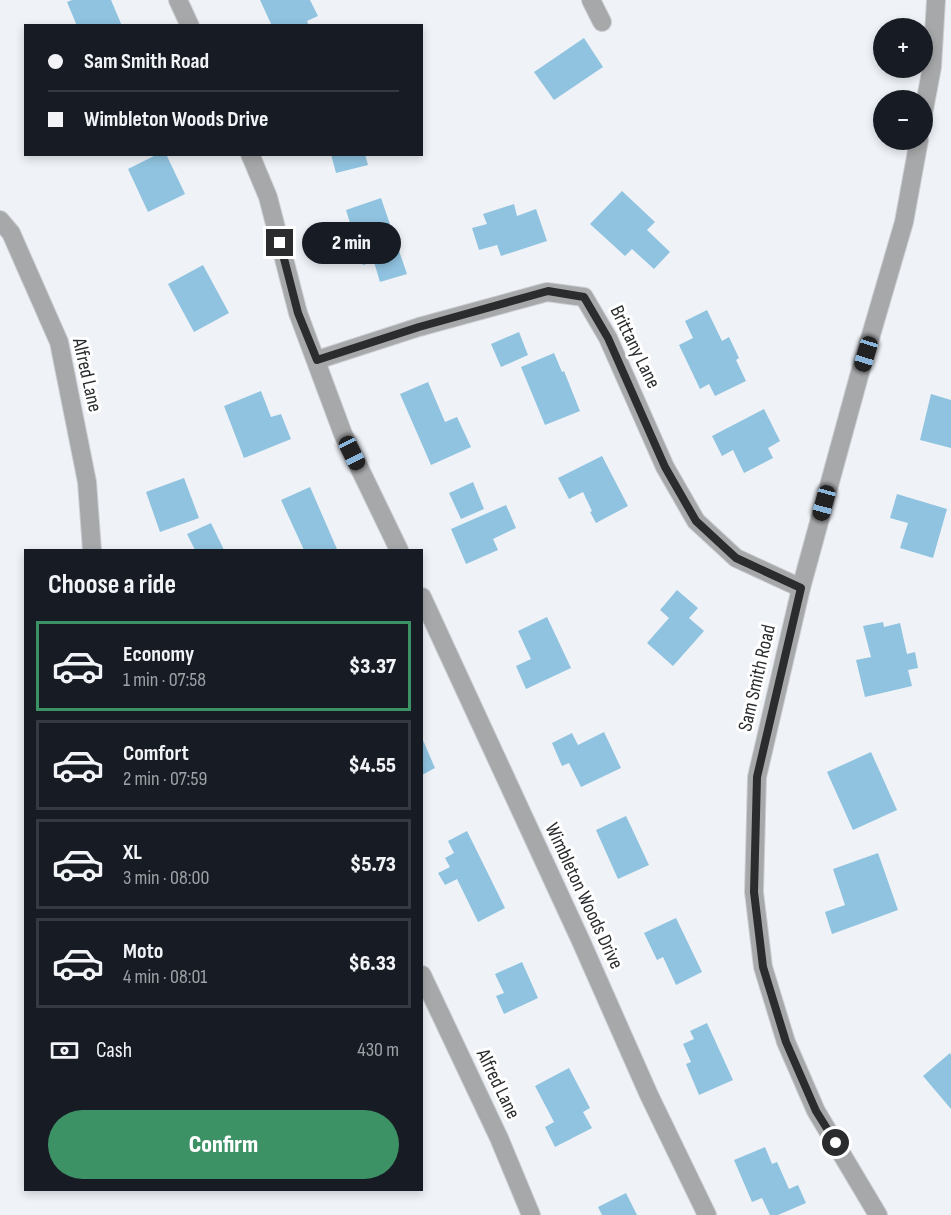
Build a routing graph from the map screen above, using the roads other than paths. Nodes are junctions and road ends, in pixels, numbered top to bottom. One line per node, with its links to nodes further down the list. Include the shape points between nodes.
1 (178, 0): 5 (street)
2 (591, 0): 4 (street)
3 (936, 0): 6 (street)
4 (602, 22)
5 (189, 24)
6 (928, 90)
7 (917, 150): 13 (street, Sam Smith Road, via 904,222)
8 (251, 156): 10 (street, via 268,197 298,313)
9 (0, 220): 11 (street, Alfred Lane, via 11,233 59,342 87,482)
10 (317, 360): 12 (street, via 343,434); 13 (street, Brittany Lane, via 548,291 584,297 608,338 665,467 696,521 736,558)
11 (92, 549)
12 (399, 549)
13 (801, 588): 18 (street, Sam Smith Road, via 757,777 754,892 763,967 786,1042 816,1111)
14 (423, 599): 17 (street, Wimbleton Woods Drive)
15 (423, 977): 16 (street, Alfred Lane)
16 (531, 1215)
17 (707, 1215)
18 (878, 1215)

